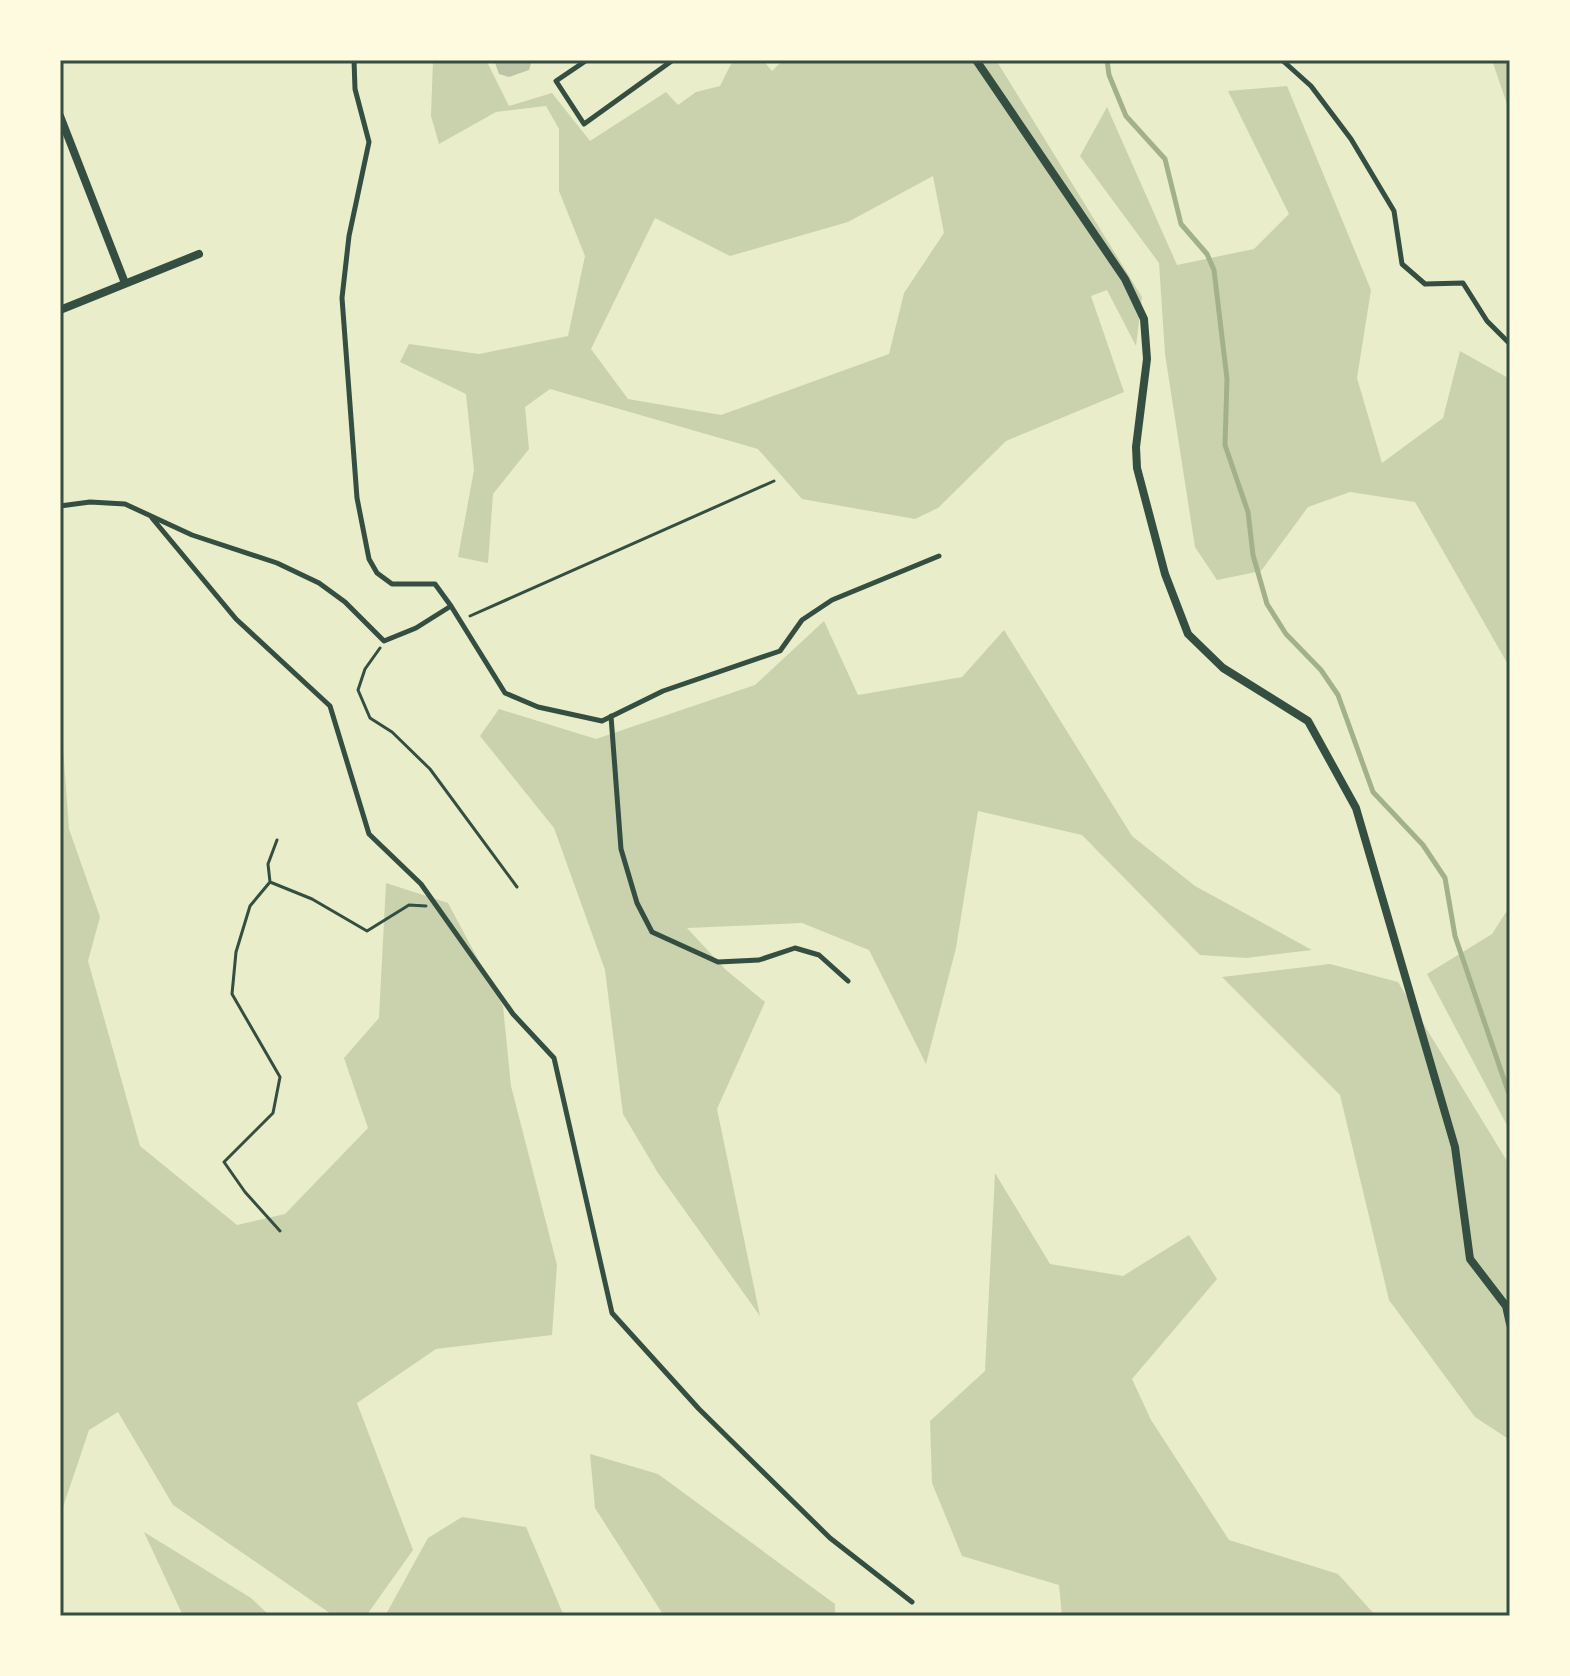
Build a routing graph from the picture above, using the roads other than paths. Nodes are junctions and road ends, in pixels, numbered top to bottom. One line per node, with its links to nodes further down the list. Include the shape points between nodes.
1 (354, 60): 14 (lane, via 355,89 369,142 342,298 357,498 369,559 377,573 392,584 435,584)
2 (587, 60): 3 (lane, via 556,81 584,124)
3 (673, 60)
4 (976, 60): 17 (street, via 1125,279 1144,319 1147,359 1137,468 1165,574 1188,634 1223,668 1308,721 1356,808 1455,1147 1470,1259 1506,1306)
5 (1282, 60): 10 (lane, via 1327,107 1394,211 1402,264 1425,284 1463,283 1487,321)
6 (60, 116): 8 (street)
7 (199, 254): 8 (street)
8 (125, 283): 9 (street)
9 (60, 310)
10 (1510, 344)
11 (60, 506): 12 (lane, via 125,504)
12 (152, 518): 14 (lane, via 319,583 384,641); 18 (lane, via 236,619 330,706 369,834 421,884 513,1014 554,1058 612,1313 699,1409 830,1538)
13 (939, 556): 15 (lane, via 832,600 802,620 780,651 663,691)
14 (451, 606): 15 (lane, via 505,693 581,719 602,721)
15 (611, 716): 16 (lane, via 621,849 652,932 718,962 759,960 795,948 819,955)
16 (848, 981)
17 (1510, 1324)
18 (912, 1602)

